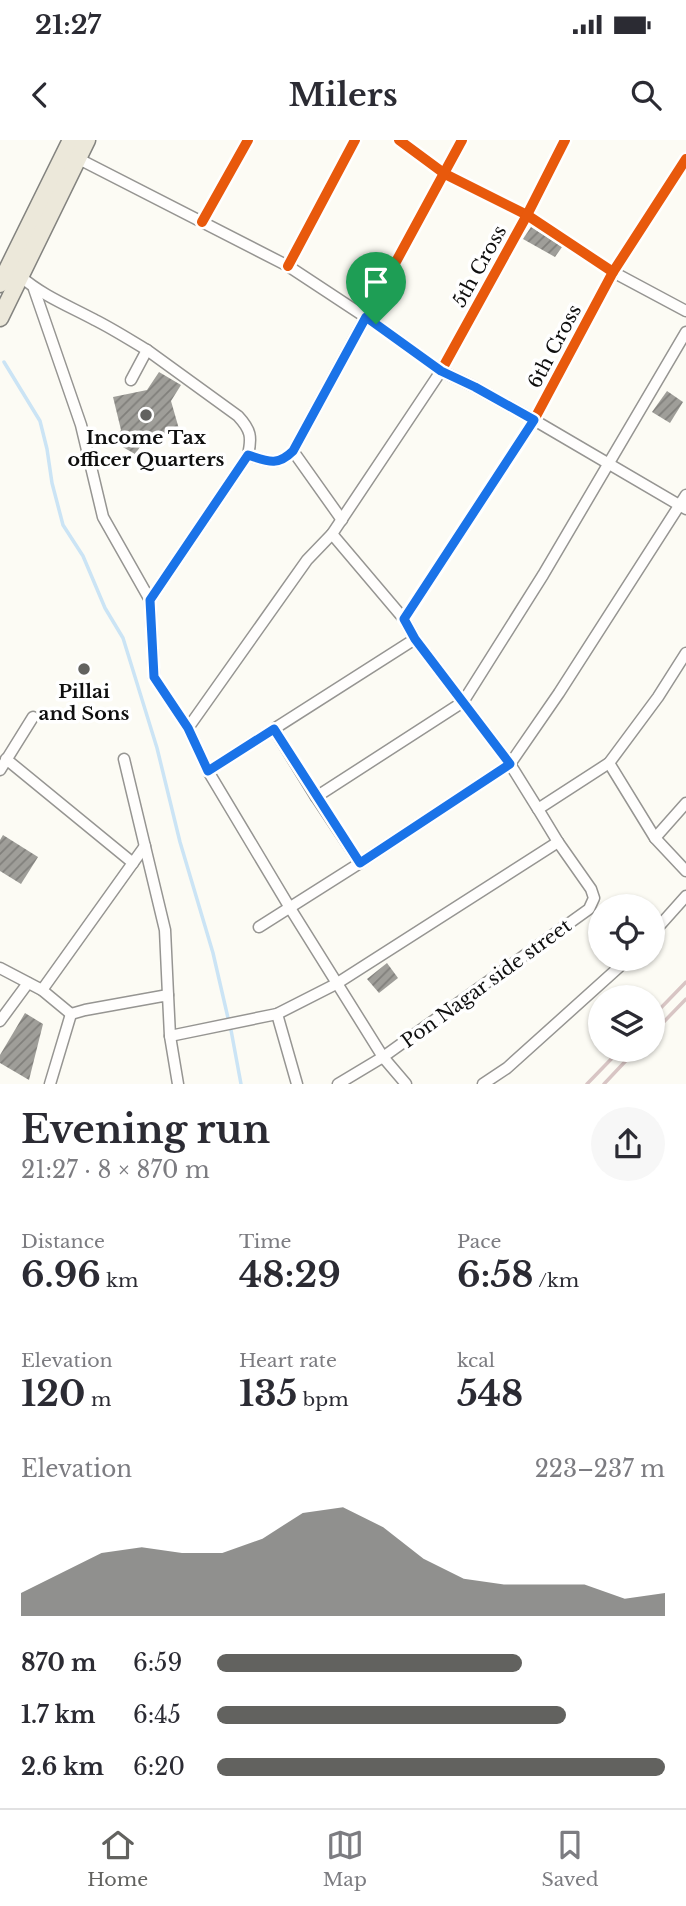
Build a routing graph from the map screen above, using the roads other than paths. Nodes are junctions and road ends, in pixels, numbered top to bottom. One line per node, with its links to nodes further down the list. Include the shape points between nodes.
1 (87, 140): 7 (main road)
2 (248, 140): 11 (street)
3 (355, 140): 12 (street)
4 (399, 140): 9 (street)
5 (462, 140): 9 (street)
6 (565, 140): 10 (street, 5th Cross)
7 (71, 150): 11 (street); 14 (main road); 15 (main road)
8 (686, 159): 13 (street, 6th Cross)
9 (445, 174): 10 (street); 18 (street)
10 (527, 215): 13 (street); 22 (street, 5th Cross)
11 (202, 222): 12 (street)
12 (288, 266): 18 (street)
13 (613, 272): 17 (street); 24 (street, 6th Cross)
14 (20, 276): 16 (street); 19 (main road)
15 (0, 284)
16 (34, 289): 21 (street); 32 (street, via 81,425 103,517)
17 (686, 311)
18 (366, 317): 22 (street); 25 (street)
19 (0, 318)
20 (686, 332): 27 (street)
21 (147, 351): 23 (street); 26 (street, via 238,416 251,441)
22 (441, 371): 24 (street); 30 (street, 5th Cross)
23 (131, 380)
24 (534, 420): 27 (street); 33 (street, 6th Cross)
25 (293, 451): 26 (street, via 272,462); 30 (street)
26 (248, 455): 32 (street)
27 (610, 464): 29 (street); 36 (street)
28 (686, 495): 29 (street)
29 (683, 507): 43 (street)
30 (342, 520): 31 (street, 5th Cross)
31 (332, 534): 33 (street, Pon Nagar side street); 38 (street, 5th Cross, via 307,560)
32 (150, 600): 38 (street, via 154,677)
33 (404, 619): 34 (street, Pon Nagar side street)
34 (415, 639): 36 (street, Pon Nagar side street); 39 (street)
35 (686, 653): 42 (street)
36 (463, 702): 43 (street, Pon Nagar side street); 46 (street)
37 (33, 717): 40 (street)
38 (188, 728): 45 (street)
39 (274, 729): 45 (street); 46 (street)
40 (6, 759): 44 (street); 52 (street)
41 (124, 759): 51 (street)
42 (609, 763): 48 (street); 49 (street)
43 (510, 764): 48 (street, Pon Nagar side street); 53 (street)
44 (0, 770)
45 (208, 771): 56 (street)
46 (316, 797): 53 (street)
47 (686, 803): 49 (street)
48 (538, 809): 50 (street, Pon Nagar side street)
49 (655, 838): 54 (street)
50 (558, 842): 62 (street); 69 (street, Pon Nagar side street, via 591,889 594,898 589,909)
51 (145, 846): 52 (street); 64 (street, via 164,930)
52 (133, 863): 63 (street)
53 (360, 863): 56 (street)
54 (686, 871)
55 (686, 896): 57 (street)
56 (290, 908): 58 (street); 62 (street)
57 (665, 920)
58 (259, 927)
59 (0, 968): 61 (street)
60 (615, 971): 75 (street, via 507,1069)
61 (27, 983): 63 (street); 67 (street)
62 (336, 984): 66 (street); 69 (street)
63 (42, 990): 65 (street)
64 (168, 995): 65 (street); 68 (street)
65 (71, 1014): 70 (street)
66 (277, 1014): 68 (street); 72 (street)
67 (0, 1021)
68 (170, 1036): 71 (street)
69 (383, 1057): 73 (street); 74 (street, Pon Nagar side street)
70 (50, 1083)
71 (178, 1083)
72 (297, 1083)
73 (338, 1083)
74 (406, 1083)
75 (483, 1083)

